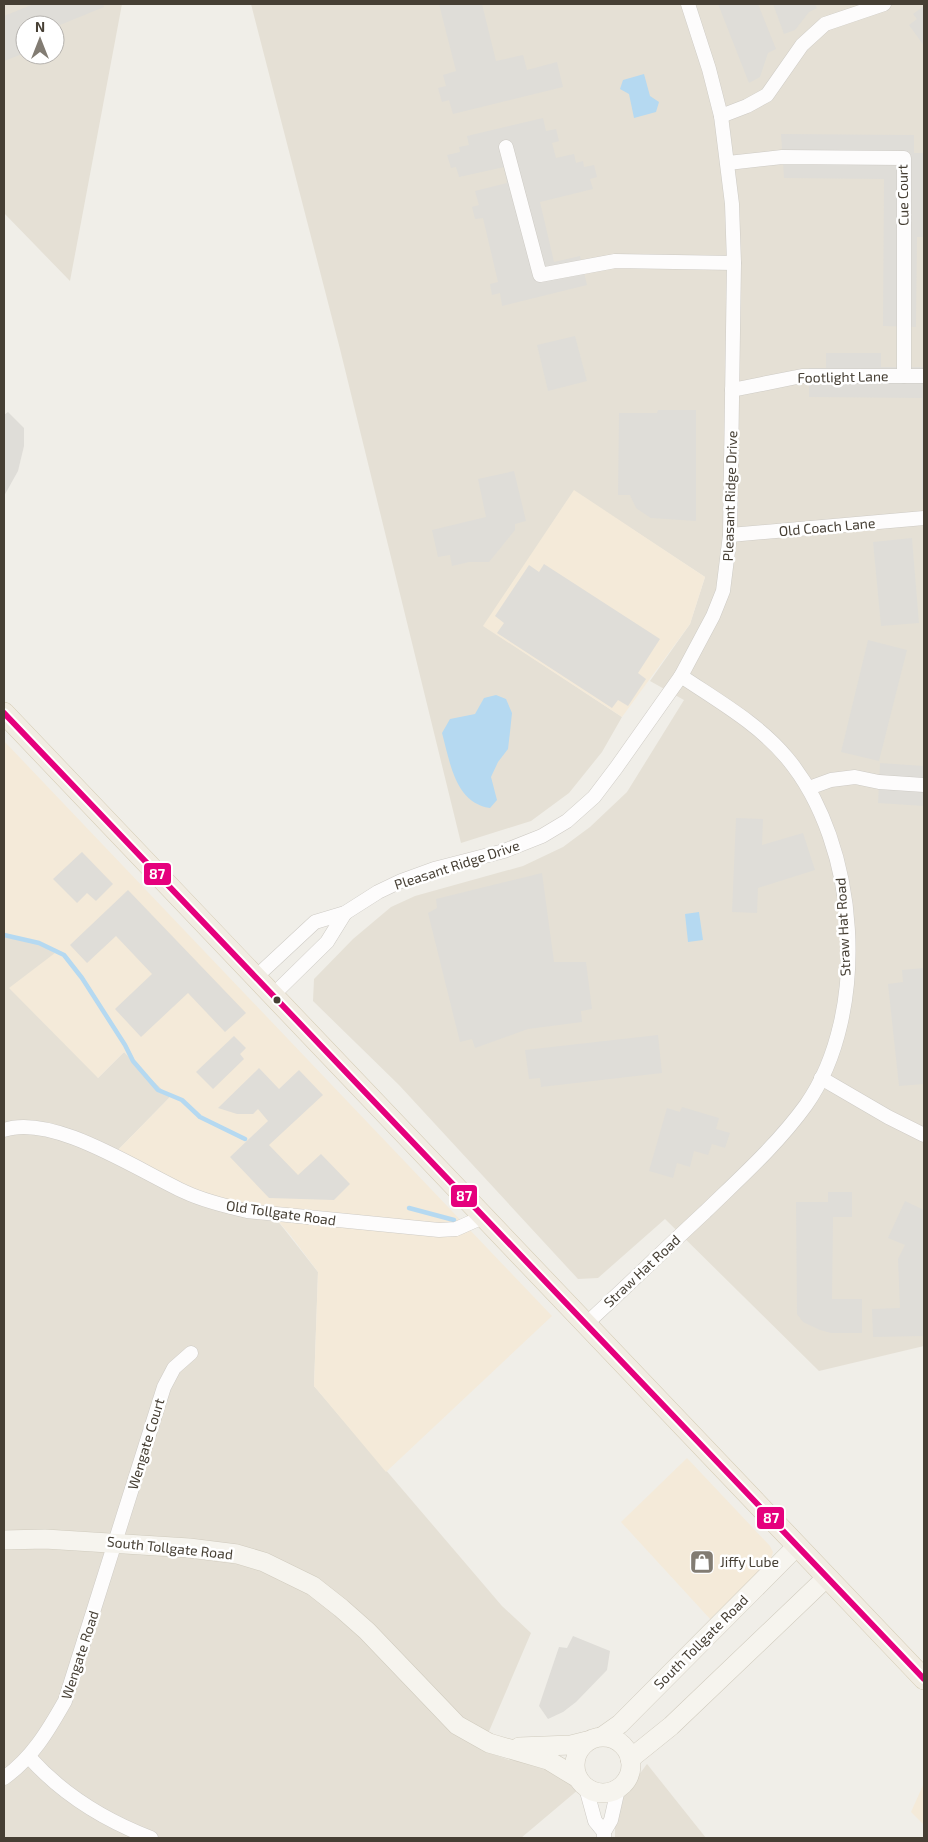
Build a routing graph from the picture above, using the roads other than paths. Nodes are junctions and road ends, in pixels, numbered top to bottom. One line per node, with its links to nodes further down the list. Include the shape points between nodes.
1 (688, 4): 3 (street, Pleasant Ridge Drive)
2 (884, 4): 3 (street, via 825,24 802,46 767,95)
3 (721, 116): 5 (street, Pleasant Ridge Drive)
4 (506, 148): 6 (street, via 540,275 615,261)
5 (728, 163): 6 (street, Pleasant Ridge Drive); 7 (street, Cue Court, via 782,157 904,158)
6 (734, 263): 9 (street, Pleasant Ridge Drive)
7 (904, 376): 8 (street, Footlight Lane); 9 (street, Footlight Lane, via 802,376)
8 (924, 376)
9 (732, 390): 11 (street, Pleasant Ridge Drive)
10 (924, 518): 11 (street, Old Coach Lane)
11 (730, 536): 12 (street, Pleasant Ridge Drive, via 723,591 710,623)
12 (681, 676): 15 (street, Straw Hat Road, via 766,736); 16 (street, Pleasant Ridge Drive, via 594,797 567,821 504,852 401,881)
13 (4, 713): 17 (main road)
14 (924, 785): 15 (street, via 855,777)
15 (809, 788): 19 (street, Straw Hat Road, via 830,834 840,872 847,947 842,1014 835,1045)
16 (345, 912): 17 (street, Pleasant Ridge Drive, via 315,922); 18 (street, Pleasant Ridge Drive, via 327,942)
17 (256, 977): 18 (main road)
18 (273, 995): 22 (main road)
19 (821, 1078): 21 (street); 23 (street, Straw Hat Road, via 793,1121 750,1169)
20 (4, 1130): 22 (street, Old Tollgate Road, via 30,1126 70,1137 186,1192 246,1211 439,1230 456,1229)
21 (924, 1135)
22 (483, 1217): 23 (main road)
23 (586, 1324): 27 (main road)
24 (191, 1353): 26 (street, Wengate Court, via 174,1368 164,1387)
25 (4, 1540): 26 (street, South Tollgate Road)
26 (115, 1542): 31 (street, South Tollgate Road, via 237,1554 287,1572 313,1586 361,1625 457,1725 476,1738); 32 (street, Wengate Road, via 65,1701)
27 (797, 1546): 28 (main road); 30 (street, South Tollgate Road, via 620,1724)
28 (827, 1577): 29 (main road); 33 (street, via 671,1726)
29 (924, 1678)
30 (595, 1739): 31 (street, South Tollgate Road, via 571,1745); 33 (street, via 611,1738 622,1745); 35 (street, via 575,1757)
31 (508, 1748): 35 (street, South Tollgate Road, via 548,1760)
32 (29, 1757): 34 (street, Wengate Road); 38 (street, via 69,1795 119,1826)
33 (630, 1759): 36 (street, via 628,1776)
34 (4, 1778)
35 (581, 1782): 36 (street, via 604,1793); 37 (street, via 595,1821)
36 (618, 1789): 37 (street)
37 (604, 1835)
38 (151, 1838)

